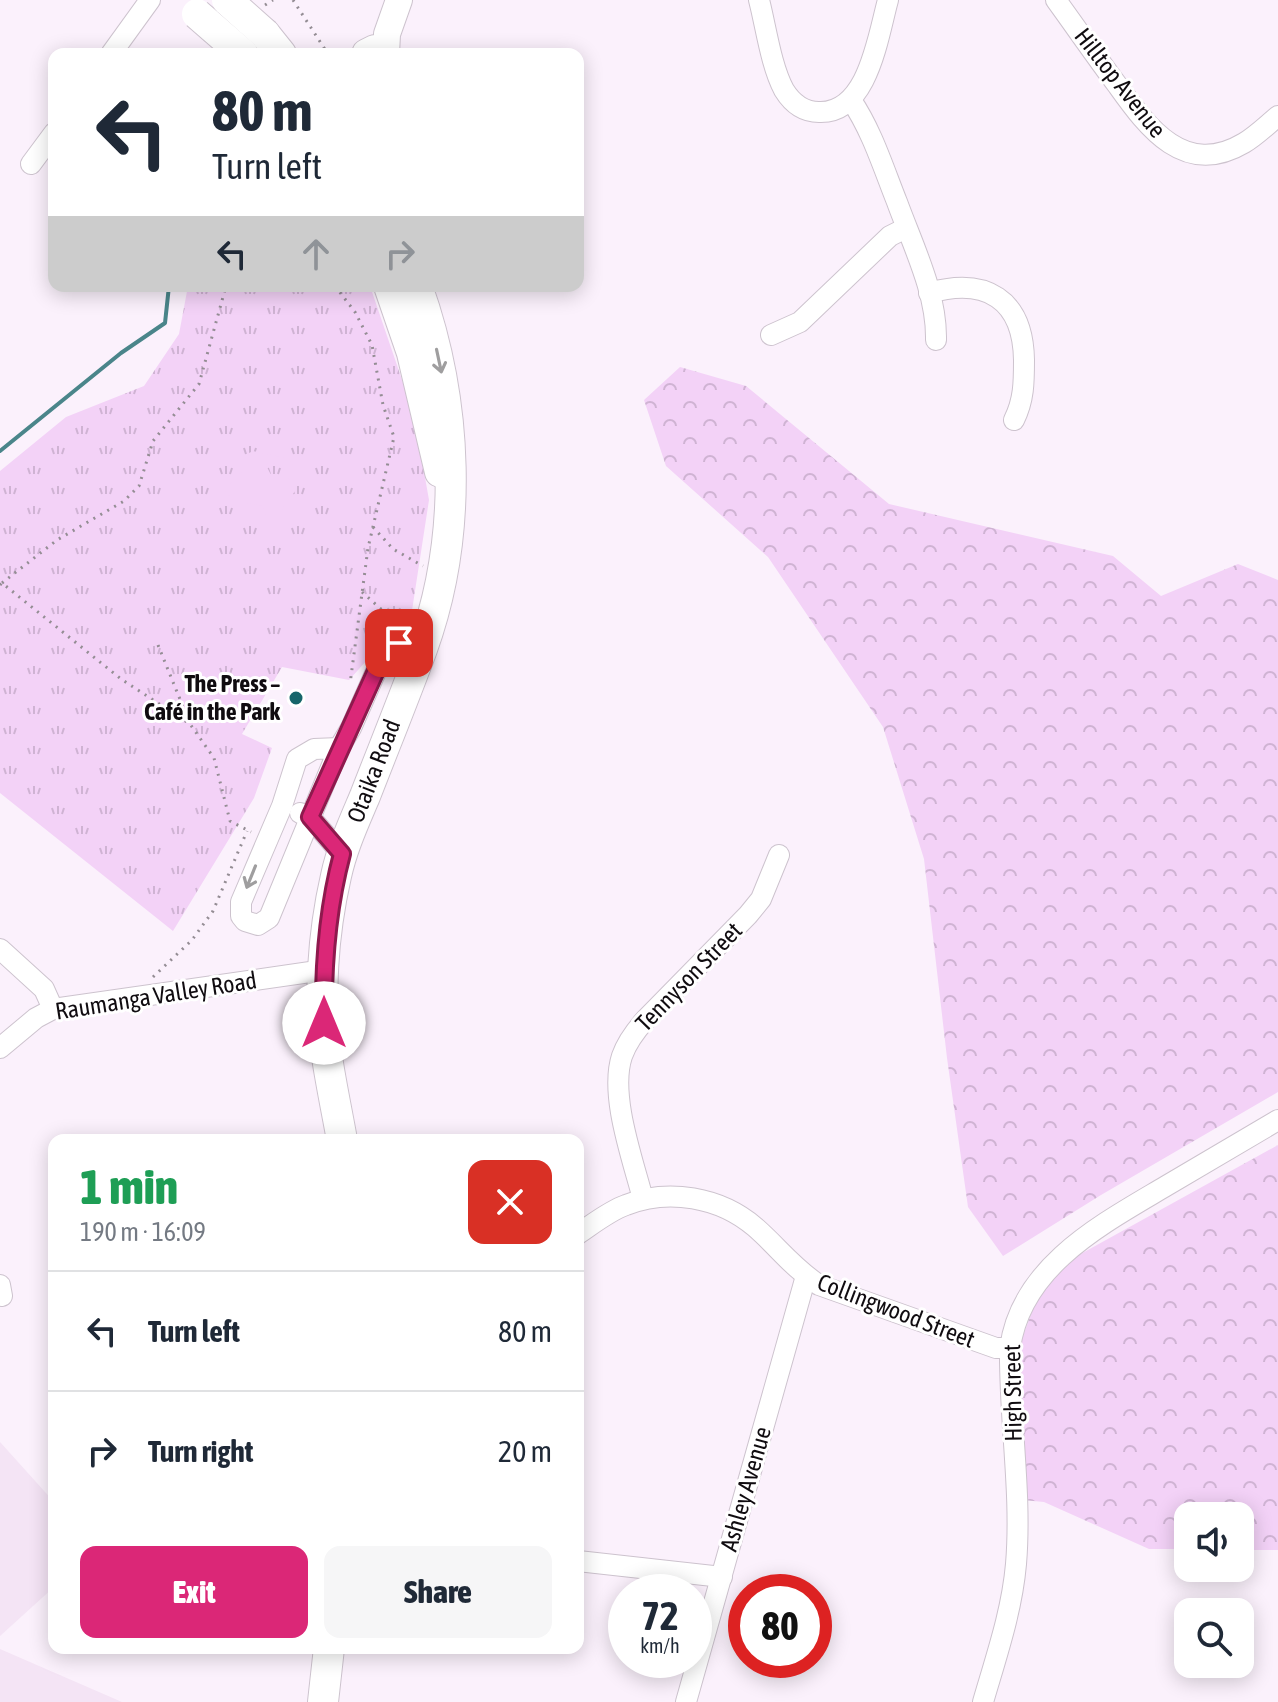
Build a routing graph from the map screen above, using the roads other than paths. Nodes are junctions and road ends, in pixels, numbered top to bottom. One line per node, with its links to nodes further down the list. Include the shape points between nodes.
1 (150, 0): 9 (street)
2 (227, 0): 8 (highway, bridge)
3 (399, 0): 10 (main road)
4 (759, 0): 11 (street, via 781,84 792,101 817,112)
5 (888, 0): 11 (street, via 868,70)
6 (1056, 0): 12 (street, Hilltop Avenue, via 1150,130 1173,147 1202,153 1229,150)
7 (193, 7): 8 (highway, bridge)
8 (263, 47)
9 (115, 48)
10 (378, 48)
11 (851, 100): 15 (street, via 869,130)
12 (1278, 116)
13 (48, 141): 14 (street)
14 (31, 164)
15 (906, 228): 18 (street); 19 (street, via 890,236 800,322)
16 (391, 292): 22 (highway, Otaika Road)
17 (419, 292): 22 (highway, Otaika Road, one-way to 22, via 447,405)
18 (929, 293): 20 (street); 21 (street, via 973,288 998,298 1014,313 1023,341 1024,389)
19 (771, 335)
20 (936, 340)
21 (1014, 420)
22 (449, 501): 23 (highway, Otaika Road, via 440,576)
23 (423, 646): 24 (street, via 399,643 384,653); 27 (highway, Otaika Road)
24 (339, 748): 25 (street, via 314,749 297,759); 26 (street)
25 (282, 806): 26 (street); 26 (street, one-way to 26, via 241,902 241,916 250,924 269,918)
26 (310, 817): 27 (street)
27 (342, 854): 30 (highway, Otaika Road)
28 (779, 855): 35 (street, Tennyson Street, via 761,899 634,1032 622,1057 618,1087)
29 (0, 949): 31 (street, via 44,989)
30 (324, 970): 31 (street, Raumanga Valley Road); 34 (highway, Otaika Road, via 326,1055)
31 (53, 1009): 32 (street, Raumanga Valley Road)
32 (0, 1048)
33 (1278, 1120): 38 (street, High Street, via 1124,1211 1065,1253 1026,1299)
34 (341, 1134)
35 (643, 1199): 36 (street, Collingwood Street, via 617,1208); 37 (street, Collingwood Street, via 675,1196 728,1210 752,1224)
36 (584, 1230)
37 (806, 1276): 38 (street, Collingwood Street, via 845,1296 996,1348); 40 (street, Ashley Avenue)
38 (1010, 1348): 44 (street, High Street, via 1016,1563)
39 (584, 1562): 40 (street)
40 (722, 1577): 43 (street, Ashley Avenue)
41 (328, 1654): 42 (highway)
42 (323, 1702)
43 (686, 1702)
44 (983, 1702)

